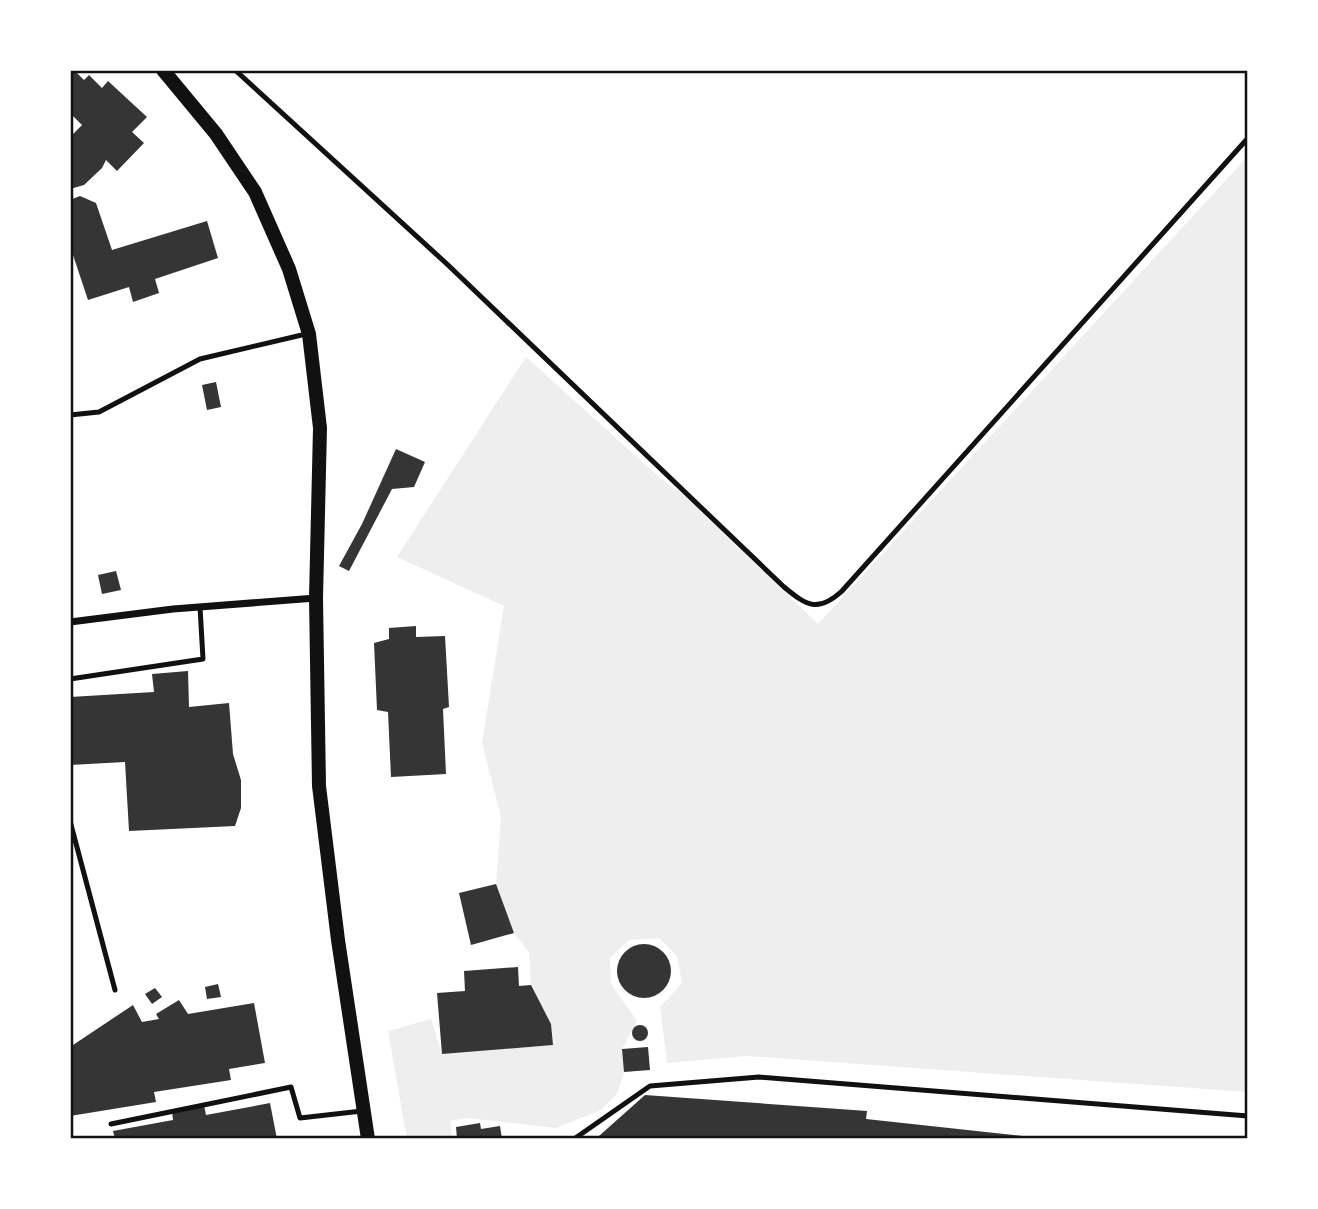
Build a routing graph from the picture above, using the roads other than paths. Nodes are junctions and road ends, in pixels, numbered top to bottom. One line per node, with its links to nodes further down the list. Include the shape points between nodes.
1 (163, 70): 4 (main road, via 216,134 255,192 289,269)
2 (235, 70): 3 (lane, via 448,265 784,587 809,604 829,603 842,591)
3 (1248, 138)
4 (309, 334): 5 (lane, via 200,359 99,412); 6 (main road, via 320,428)
5 (70, 415)
6 (316, 598): 7 (street); 12 (main road, via 319,786)
7 (200, 607): 8 (street); 9 (lane, via 203,659)
8 (70, 622)
9 (70, 680)
10 (70, 821): 11 (lane)
11 (115, 990)
12 (362, 1111): 14 (lane, via 300,1118 290,1087); 15 (main road)
13 (1248, 1116): 16 (lane, via 759,1077 650,1086)
14 (111, 1124)
15 (368, 1139)
16 (574, 1139)

